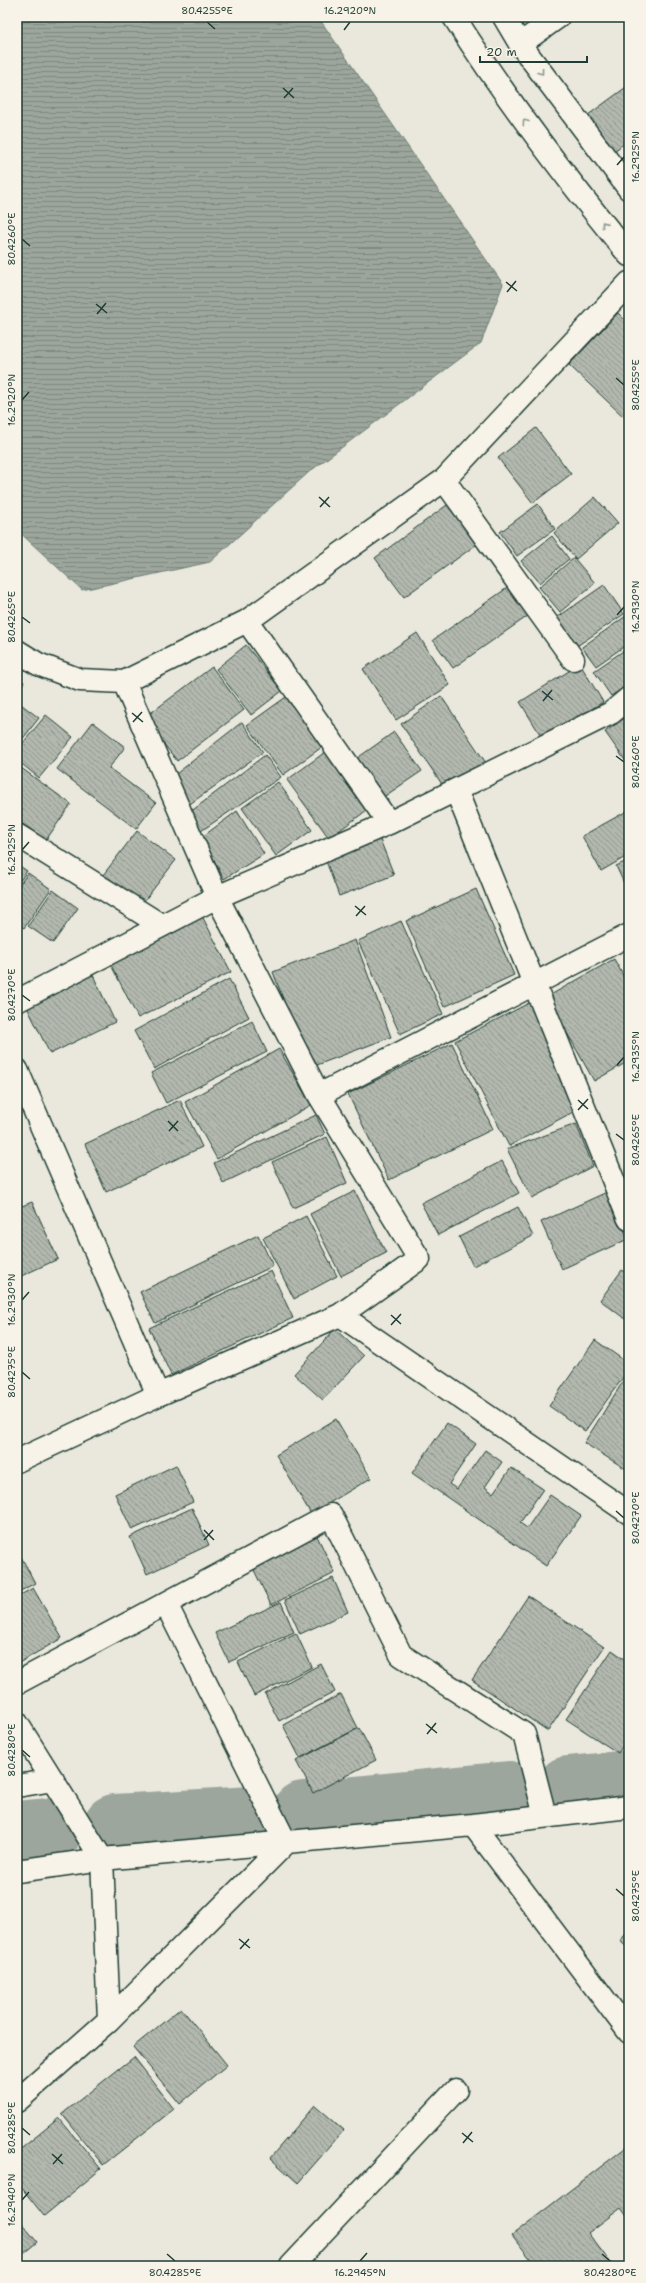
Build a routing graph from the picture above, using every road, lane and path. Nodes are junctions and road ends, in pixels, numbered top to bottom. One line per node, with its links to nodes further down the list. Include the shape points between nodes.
1 (454, 17): 6 (street, one-way to 1, via 558,167 490,74)
2 (504, 17): 4 (street)
3 (558, 17): 4 (street)
4 (520, 44): 5 (street, one-way to 5)
5 (628, 187)
6 (629, 254)
7 (629, 283): 8 (street)
8 (444, 480): 9 (street); 11 (street)
9 (247, 621): 12 (street); 15 (street)
10 (17, 651): 12 (street, via 38,664 80,680)
11 (573, 658)
12 (124, 682): 17 (street)
13 (629, 698): 14 (street, via 611,713)
14 (456, 790): 15 (street); 20 (street)
15 (389, 824): 17 (street)
16 (17, 835): 18 (street)
17 (217, 897): 18 (street); 23 (street)
18 (161, 925): 21 (street)
19 (629, 935): 20 (street)
20 (535, 983): 23 (street); 24 (street)
21 (17, 1001)
22 (17, 1070): 26 (street)
23 (320, 1094): 25 (street, via 419,1259)
24 (629, 1219)
25 (340, 1315): 26 (street); 28 (street)
26 (158, 1395): 27 (street)
27 (17, 1461)
28 (629, 1513)
29 (166, 1604): 30 (street); 35 (street, via 331,1515 401,1655 524,1734); 37 (street)
30 (17, 1684)
31 (17, 1723): 32 (street)
32 (53, 1780): 33 (street); 38 (street)
33 (17, 1786)
34 (629, 1807): 35 (street)
35 (545, 1816): 36 (street)
36 (473, 1826): 37 (street); 41 (street)
37 (286, 1844): 38 (street); 40 (street)
38 (102, 1859): 39 (street); 40 (street)
39 (17, 1871)
40 (109, 2020): 43 (street)
41 (629, 2032)
42 (456, 2090): 44 (street)
43 (17, 2101)
44 (291, 2266)

